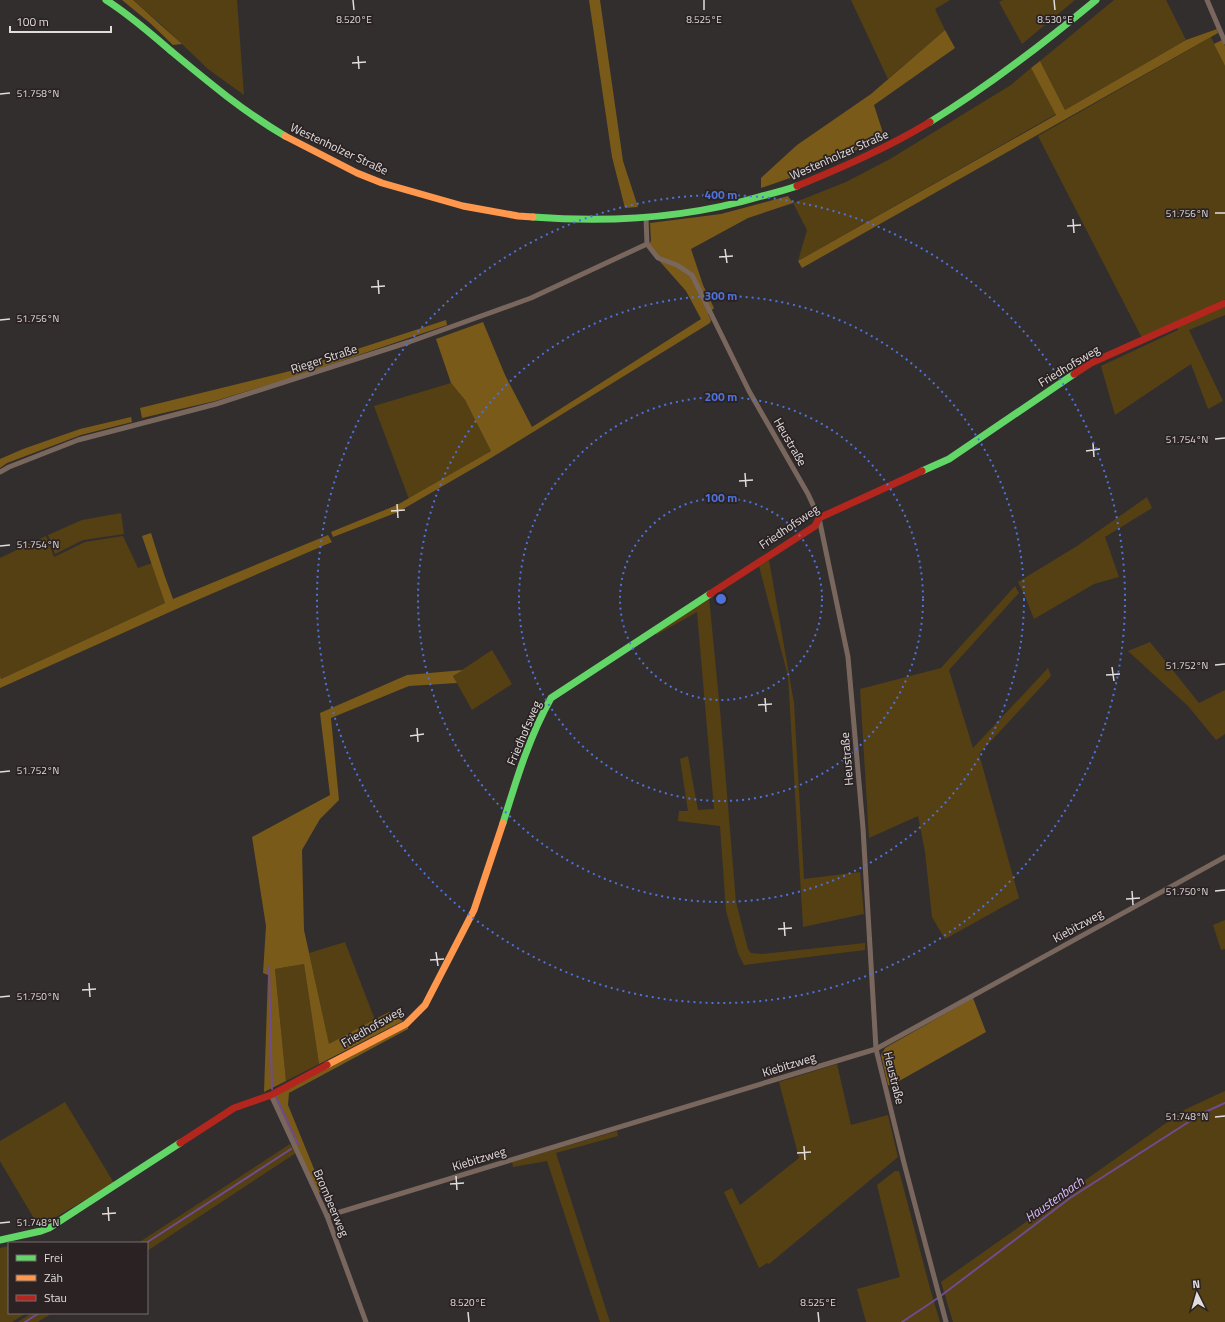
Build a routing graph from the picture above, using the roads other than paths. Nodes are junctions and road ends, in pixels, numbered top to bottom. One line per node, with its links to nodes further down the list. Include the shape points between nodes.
1 (106, 0): 5 (street, Westenholzer Straße, via 124,11 230,99 282,134 368,178 434,200 503,214 541,219)
2 (1096, 0): 5 (street, Westenholzer Straße, via 1050,39 970,97 904,138 846,167 780,192 718,208)
3 (1207, 0): 4 (street)
4 (1225, 42)
5 (646, 218): 6 (street)
6 (647, 244): 8 (street, Rieger Straße, via 531,298 409,342 216,404 78,440); 9 (street, Heustraße, via 658,258 677,265 692,275 749,391)
7 (1225, 303): 9 (street, Friedhofsweg, via 1091,363 949,459)
8 (0, 472)
9 (819, 518): 11 (street, Heustraße, via 848,657 863,828); 12 (street, Friedhofsweg, via 815,526 551,698 542,714 516,782 474,910 425,1005 406,1024)
10 (1225, 857): 11 (street, Kiebitzweg)
11 (876, 1049): 13 (street, Kiebitzweg); 16 (street, Heustraße)
12 (271, 1095): 13 (street, Brombeerweg); 14 (street, Friedhofsweg, via 234,1108 49,1228)
13 (327, 1216): 15 (street, Brombeerweg)
14 (0, 1240)
15 (366, 1322)
16 (946, 1322)

